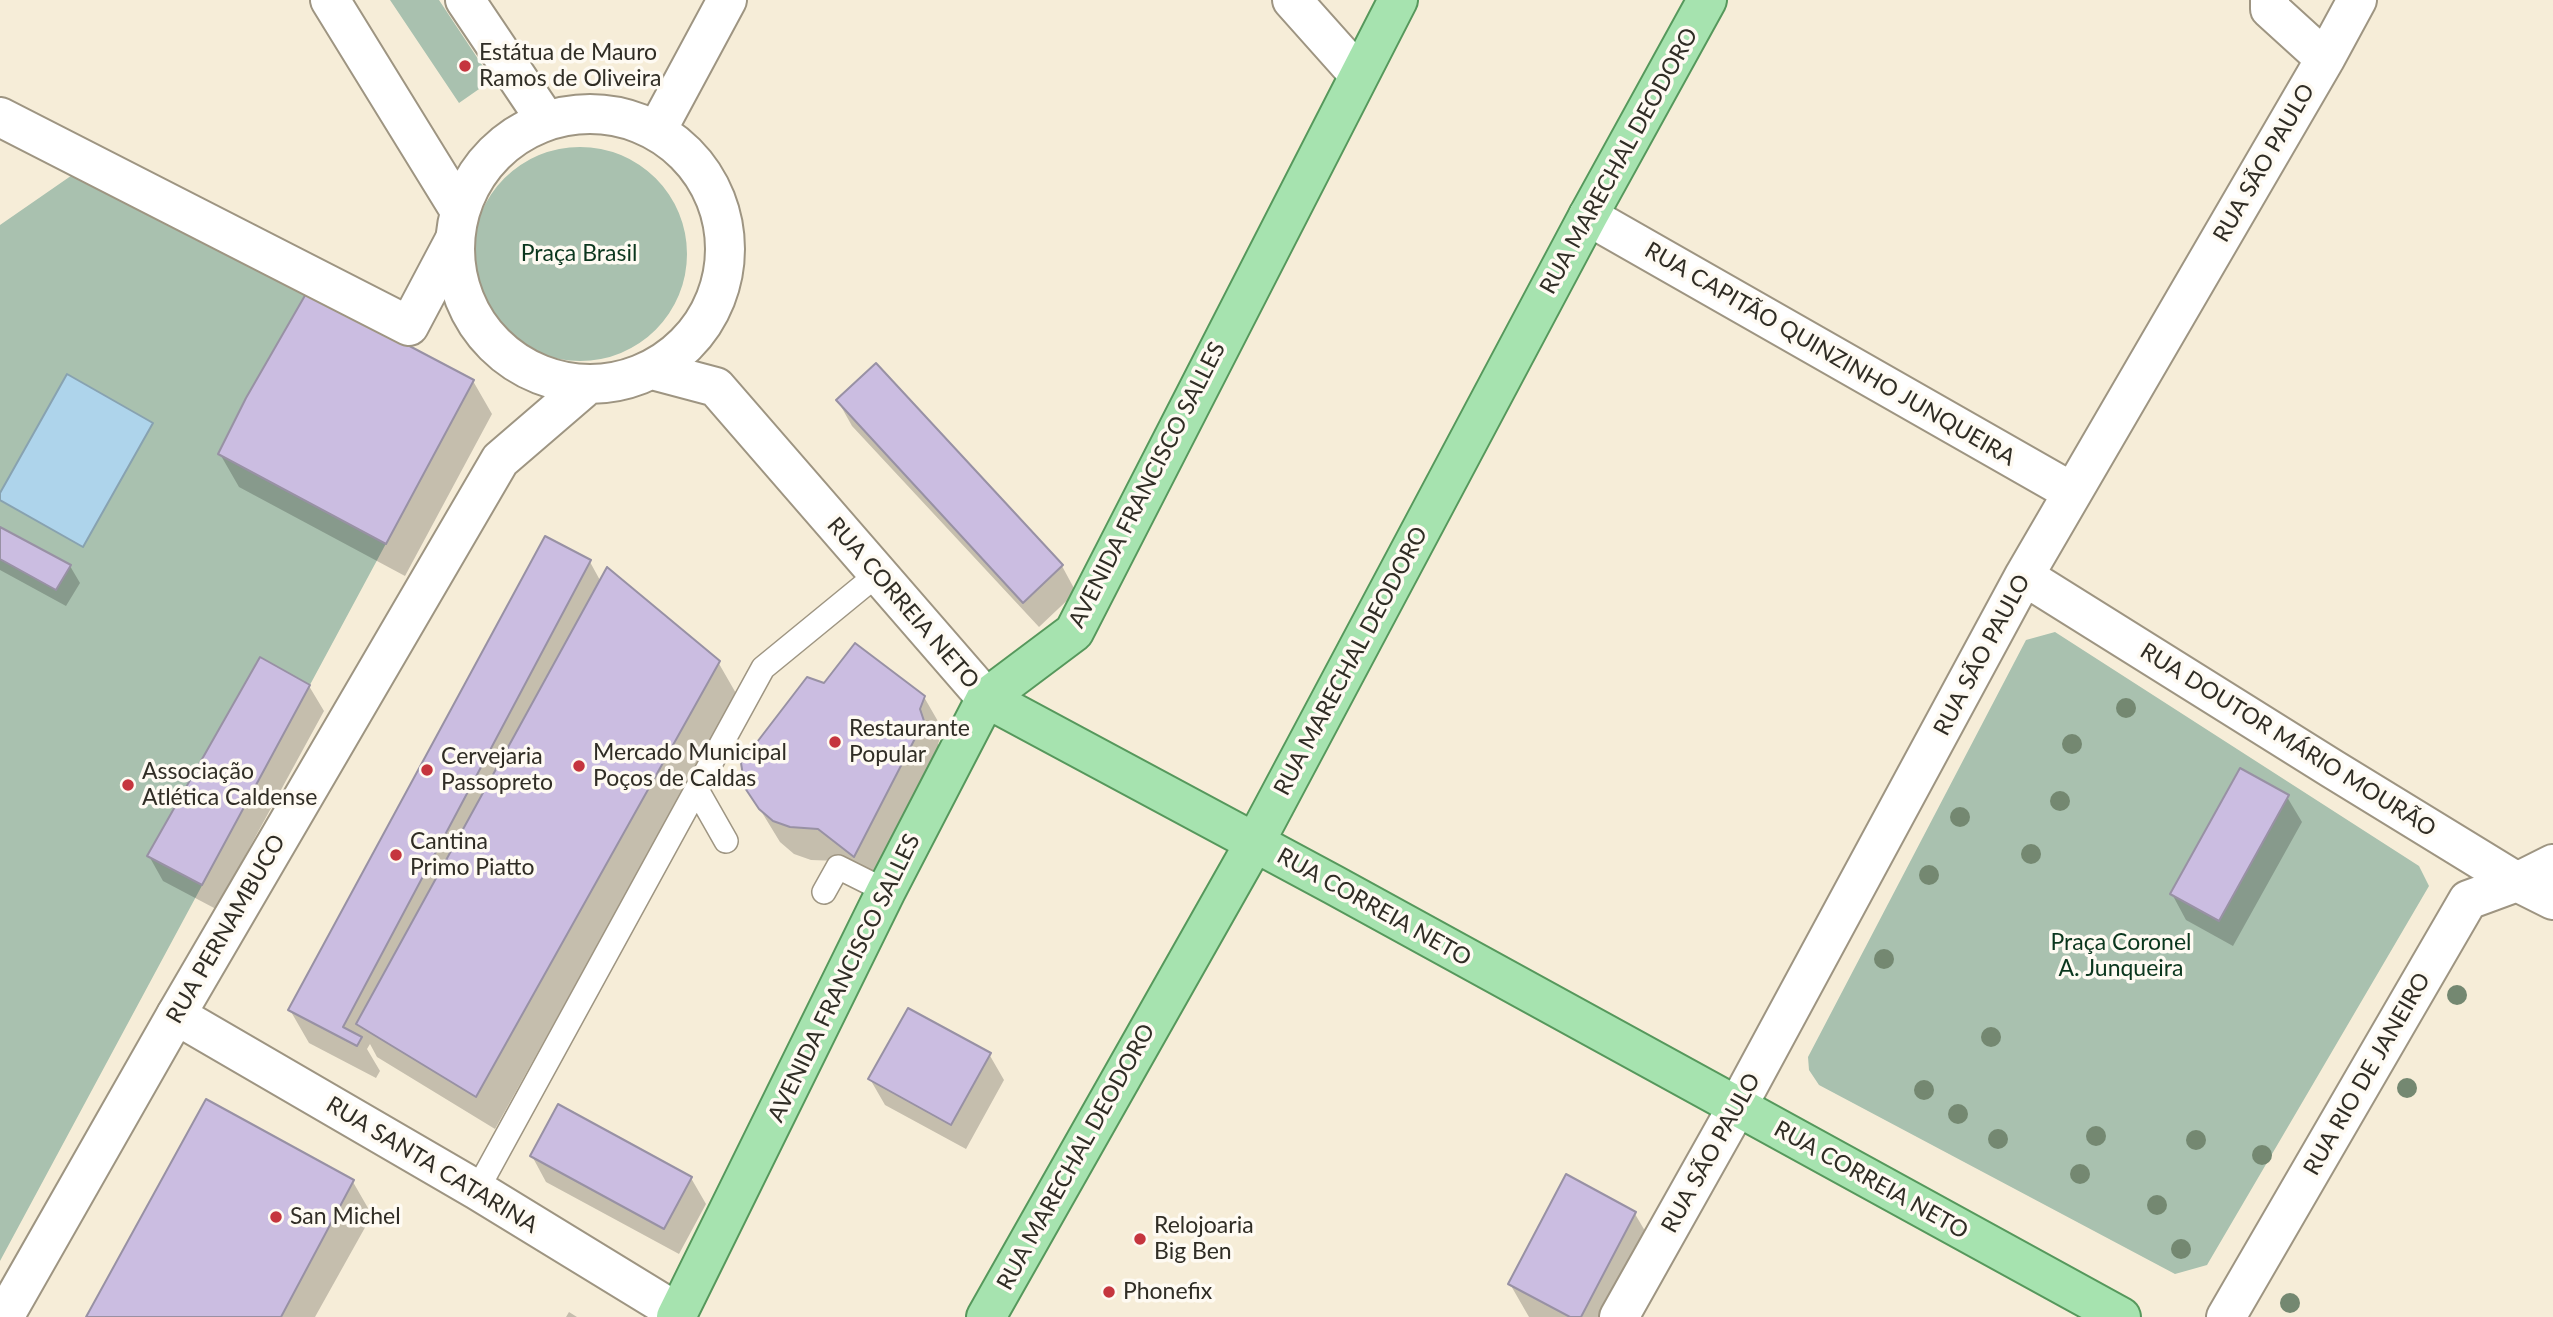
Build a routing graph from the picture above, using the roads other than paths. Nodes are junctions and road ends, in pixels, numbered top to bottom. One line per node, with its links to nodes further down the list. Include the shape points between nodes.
1 (330, 0): 15 (street)
2 (465, 0): 12 (street)
3 (727, 0): 13 (street)
4 (1293, 0): 10 (street)
5 (1398, 0): 10 (main road, AVENIDA FRANCISCO SALLES)
6 (1707, 0): 14 (main road, RUA MARECHAL DEODORO)
7 (2270, 0): 9 (street, via 2270,9)
8 (2357, 0): 9 (street, RUA SÃO PAULO)
9 (2325, 59): 20 (street, RUA SÃO PAULO)
10 (1358, 74): 23 (main road, AVENIDA FRANCISCO SALLES, via 1074,632)
11 (0, 117): 15 (street, via 409,326)
12 (545, 119): 13 (street, via 587,113 615,115); 15 (street, via 498,149 475,178)
13 (657, 130): 16 (street, via 688,155 710,188 723,225 724,265)
14 (1588, 216): 20 (street, RUA CAPITÃO QUINZINHO JUNQUEIRA); 26 (main road, RUA MARECHAL DEODORO)
15 (457, 226): 18 (street, via 456,277 468,312 490,342 517,365 550,380)
16 (714, 304): 17 (street, via 678,353); 19 (street)
17 (652, 370): 18 (street, via 620,382); 19 (street)
18 (586, 386): 32 (street, RUA PERNAMBUCO, via 500,460)
19 (716, 387): 21 (street, RUA CORREIA NETO)
20 (2072, 492): 22 (street, RUA SÃO PAULO)
21 (879, 573): 23 (street, RUA CORREIA NETO); 24 (lane, via 764,667)
22 (2024, 576): 28 (street, RUA DOUTOR MÁRIO MOURÃO); 33 (street, RUA SÃO PAULO)
23 (986, 698): 26 (main road, RUA CORREIA NETO); 29 (main road, AVENIDA FRANCISCO SALLES)
24 (697, 790): 25 (lane); 34 (lane)
25 (726, 841)
26 (1255, 842): 33 (main road, RUA CORREIA NETO); 38 (main road, RUA MARECHAL DEODORO)
27 (2553, 864): 28 (street, RUA RIO DE JANEIRO)
28 (2517, 882): 31 (street, RUA DOUTOR MÁRIO MOURÃO); 35 (street, RUA RIO DE JANEIRO, via 2468,900)
29 (886, 891): 30 (lane, via 838,867); 36 (main road, AVENIDA FRANCISCO SALLES)
30 (824, 892)
31 (2553, 900)
32 (176, 1015): 34 (street, RUA SANTA CATARINA); 37 (street, RUA PERNAMBUCO)
33 (1737, 1107): 39 (street, RUA SÃO PAULO); 40 (main road, RUA CORREIA NETO)
34 (477, 1190): 36 (street, RUA SANTA CATARINA)
35 (2232, 1305)
36 (680, 1316)
37 (4, 1317)
38 (986, 1317)
39 (1619, 1317)
40 (2121, 1317)

